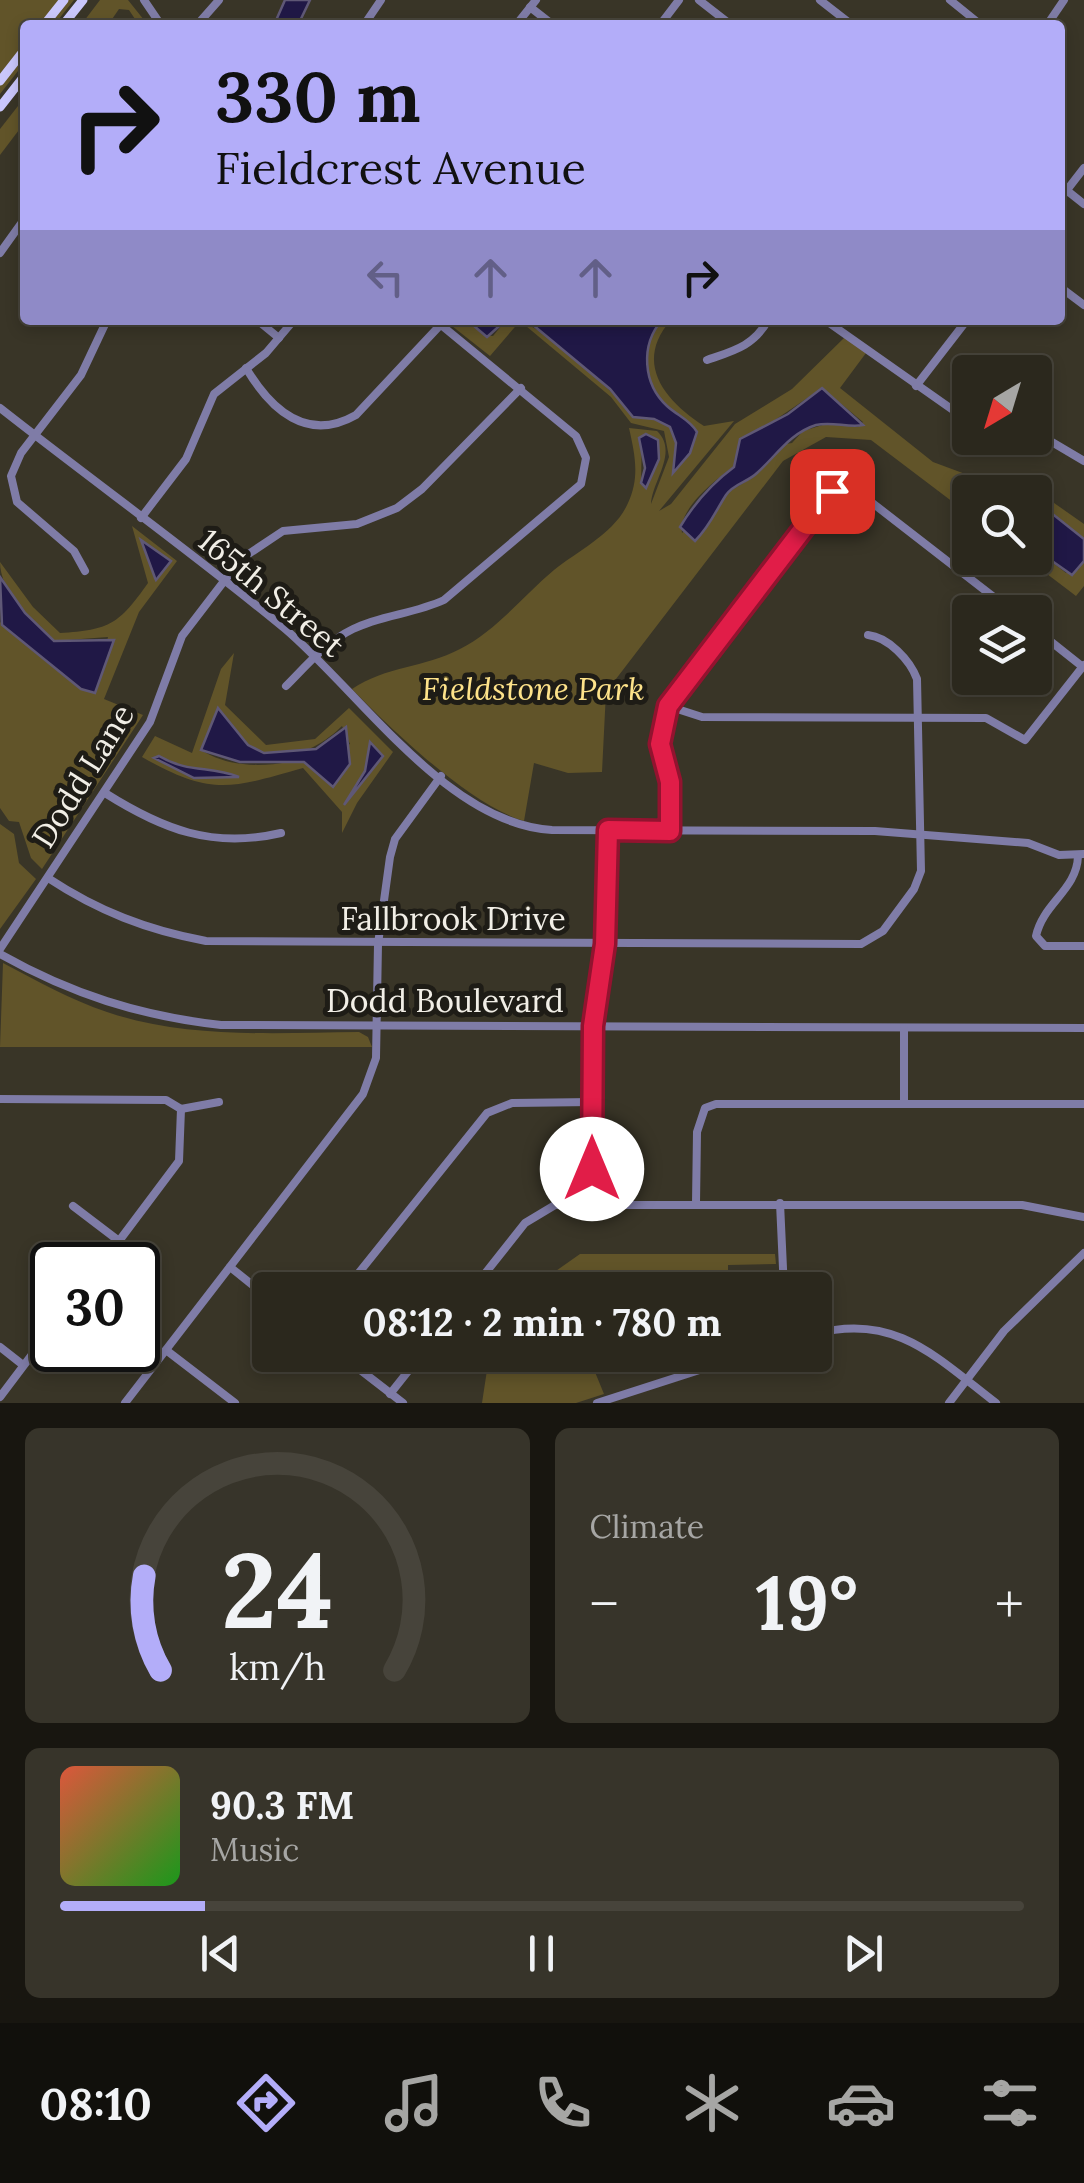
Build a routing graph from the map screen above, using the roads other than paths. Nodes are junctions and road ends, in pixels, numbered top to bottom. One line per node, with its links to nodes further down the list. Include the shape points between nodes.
1 (64, 0): 8 (main road)
2 (83, 0): 9 (main road)
3 (219, 0): 10 (street)
4 (679, 0): 11 (street)
5 (699, 0): 12 (street)
6 (820, 0): 13 (street)
7 (950, 0): 14 (street)
8 (48, 20)
9 (68, 20)
10 (201, 20)
11 (664, 20)
12 (725, 20)
13 (846, 20)
14 (975, 20)
15 (20, 56): 16 (main road)
16 (0, 81)
17 (20, 81): 18 (main road)
18 (0, 107)
19 (1084, 168): 20 (street)
20 (1065, 186)
21 (20, 225): 22 (street)
22 (0, 252)
23 (106, 325): 38 (street, via 82,375)
24 (263, 325): 31 (street)
25 (290, 325): 31 (street)
26 (437, 325): 33 (street, via 356,414 339,424 306,426 291,419)
27 (444, 325): 35 (street)
28 (765, 325): 32 (street, via 754,341)
29 (833, 325): 34 (street)
30 (963, 325): 34 (street)
31 (280, 338): 33 (street)
32 (707, 360)
33 (246, 368): 41 (street, via 214,394 186,459)
34 (916, 386): 37 (street)
35 (521, 388): 43 (street, Dodd Lane, via 397,508 357,524 283,532 251,550); 47 (street, via 582,445 586,465 576,490 444,600 354,628)
36 (0, 408): 38 (street, 165th Street)
37 (952, 410)
38 (35, 436): 41 (street, 165th Street); 42 (street, via 14,464 11,490 26,514 74,551)
39 (1052, 439): 40 (street)
40 (1084, 461)
41 (141, 518): 43 (street, 165th Street)
42 (85, 571)
43 (223, 583): 47 (street, 165th Street); 53 (street, Dodd Lane, via 182,636 150,722)
44 (991, 595): 50 (street, via 852,488 838,487)
45 (868, 635): 51 (street, Fallbrook Drive, via 880,636 912,668)
46 (1052, 643): 48 (street)
47 (315, 658): 49 (street); 52 (street, 165th Street, via 376,722)
48 (1083, 666): 51 (street, via 1026,740 986,718)
49 (286, 686)
50 (668, 706): 51 (street, via 702,717); 55 (street, via 660,744 670,782)
51 (918, 718): 57 (street, Fallbrook Drive)
52 (441, 776): 54 (street, 165th Street, via 506,821 540,830); 60 (street, via 395,838)
53 (105, 793): 56 (street, via 154,822 197,837 243,840); 59 (street, Dodd Lane)
54 (608, 830): 55 (street); 61 (street)
55 (670, 831): 57 (street)
56 (281, 832)
57 (922, 834): 58 (street, via 1028,843); 61 (street, Fallbrook Drive, via 914,889 870,942)
58 (1081, 856): 62 (street, via 1036,936 1046,946)
59 (48, 878): 60 (street, Fallbrook Drive, via 106,913 169,934 239,943); 63 (street, Dodd Lane)
60 (378, 944): 61 (street, Fallbrook Drive); 64 (street)
61 (605, 944): 65 (street)
62 (1084, 946)
63 (0, 951): 64 (street, Dodd Boulevard, via 98,1000 166,1018 221,1025)
64 (377, 1025): 65 (street, Dodd Boulevard); 81 (street, via 376,1058 363,1094)
65 (593, 1026): 66 (street, Dodd Boulevard); 70 (street)
66 (904, 1028): 67 (street, Dodd Boulevard); 71 (street)
67 (1084, 1028)
68 (0, 1099): 73 (street, via 166,1100)
69 (219, 1102): 73 (street)
70 (593, 1102): 74 (street); 82 (street, via 512,1103 488,1113)
71 (904, 1103): 72 (street); 75 (street, via 701,1105)
72 (1084, 1104)
73 (181, 1109): 79 (street, via 179,1161)
74 (592, 1202): 75 (street); 83 (street, via 556,1205 525,1223)
75 (696, 1203): 76 (street)
76 (780, 1203): 78 (street, via 1022,1205); 84 (street)
77 (73, 1206): 79 (street)
78 (1084, 1217)
79 (119, 1242)
80 (1084, 1253): 94 (street, via 1004,1331)
81 (230, 1268): 85 (street); 88 (street)
82 (360, 1272)
83 (486, 1272)
84 (783, 1272)
85 (252, 1285)
86 (832, 1331): 94 (street, via 863,1326 899,1336)
87 (0, 1347): 90 (street)
88 (166, 1350): 97 (street); 98 (street)
89 (30, 1357): 90 (street)
90 (24, 1365): 96 (street)
91 (362, 1372): 95 (street)
92 (407, 1372): 95 (street)
93 (693, 1372): 100 (street)
94 (966, 1380): 101 (street); 102 (street)
95 (390, 1394): 99 (street)
96 (0, 1396)
97 (126, 1403)
98 (234, 1403)
99 (403, 1403)
100 (597, 1403)
101 (948, 1403)
102 (996, 1403)

